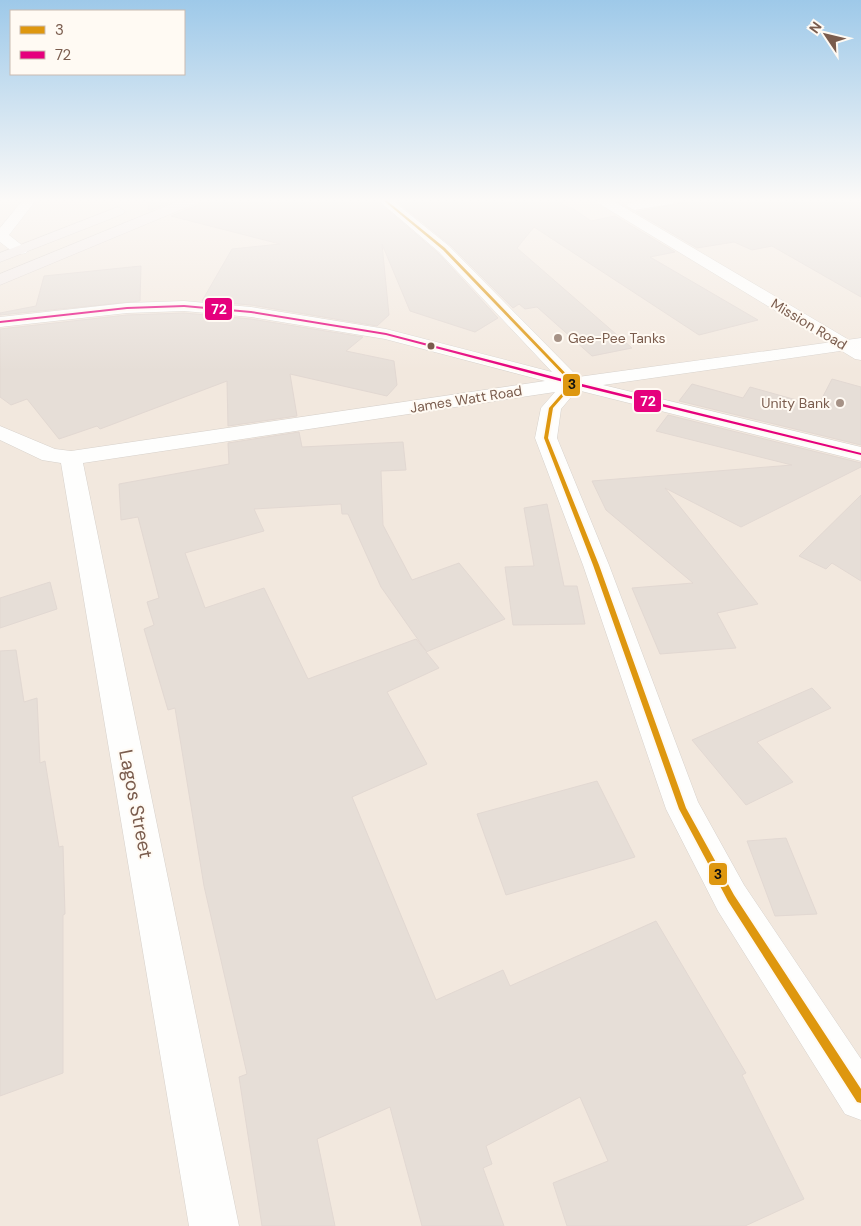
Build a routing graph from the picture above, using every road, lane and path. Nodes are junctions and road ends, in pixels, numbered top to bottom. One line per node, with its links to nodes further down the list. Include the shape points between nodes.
1 (55, 257): 5 (highway)
2 (452, 257): 10 (street)
3 (706, 257): 8 (street, Mission Road)
4 (724, 257): 6 (street, Mission Road)
5 (0, 280)
6 (802, 302)
7 (0, 322): 10 (street, via 184,306 251,312 386,334)
8 (854, 339): 9 (street, Mission Road); 10 (street, James Watt Road)
9 (861, 355)
10 (573, 383): 12 (street); 13 (street, James Watt Road); 14 (street, via 551,408 546,438 596,565 683,809 731,898)
11 (0, 432): 13 (street, via 50,455)
12 (861, 454)
13 (71, 458): 15 (street, Lagos Street)
14 (861, 1098)
15 (214, 1226)

